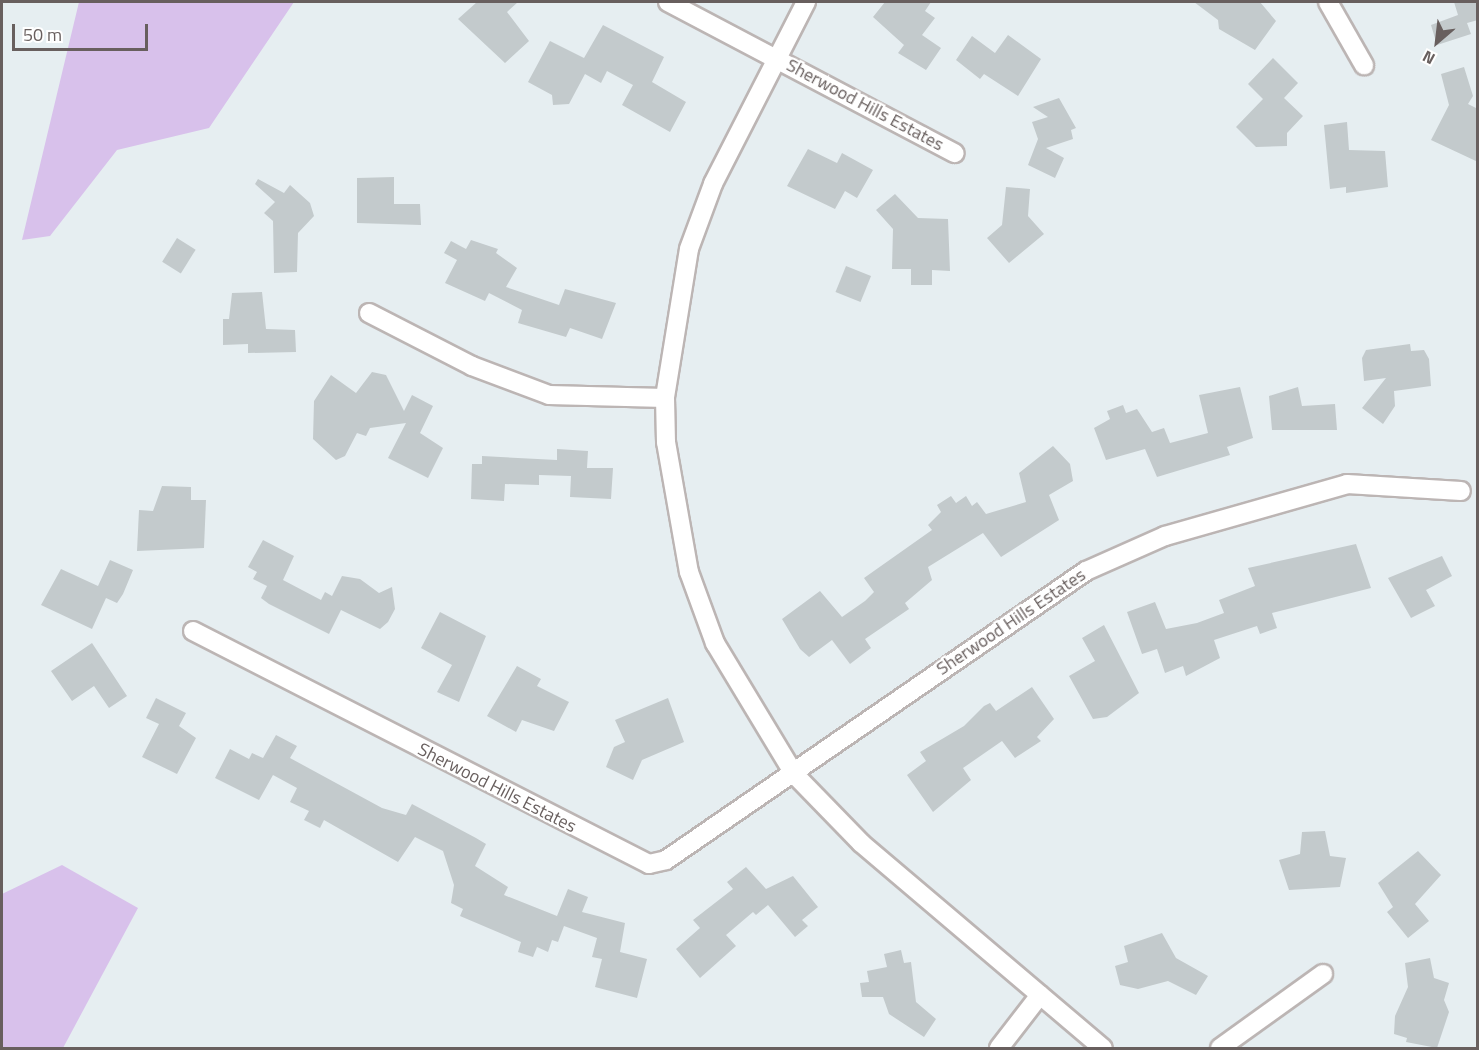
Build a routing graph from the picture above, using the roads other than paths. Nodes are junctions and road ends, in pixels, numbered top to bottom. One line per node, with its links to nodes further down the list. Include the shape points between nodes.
1 (668, 2): 4 (street, Sherwood Hills Estates)
2 (806, 2): 4 (street, Sherwood Hills Estates)
3 (1328, 2): 5 (street)
4 (776, 58): 6 (street, Sherwood Hills Estates); 8 (street, Sherwood Hills Estates, via 713,184 689,249)
5 (1364, 65)
6 (955, 153)
7 (369, 314): 8 (street, via 472,366 549,395)
8 (665, 398): 11 (street, Sherwood Hills Estates, via 666,442 689,572 716,643)
9 (1461, 491): 11 (street, Sherwood Hills Estates, via 1347,484 1165,536 1045,595)
10 (193, 630): 11 (street, Sherwood Hills Estates, via 649,864 666,860)
11 (794, 774): 13 (street, Sherwood Hills Estates, via 861,843)
12 (1323, 974): 16 (street)
13 (1040, 995): 14 (street); 15 (street, Sherwood Hills Estates)
14 (999, 1048)
15 (1103, 1048)
16 (1220, 1048)

